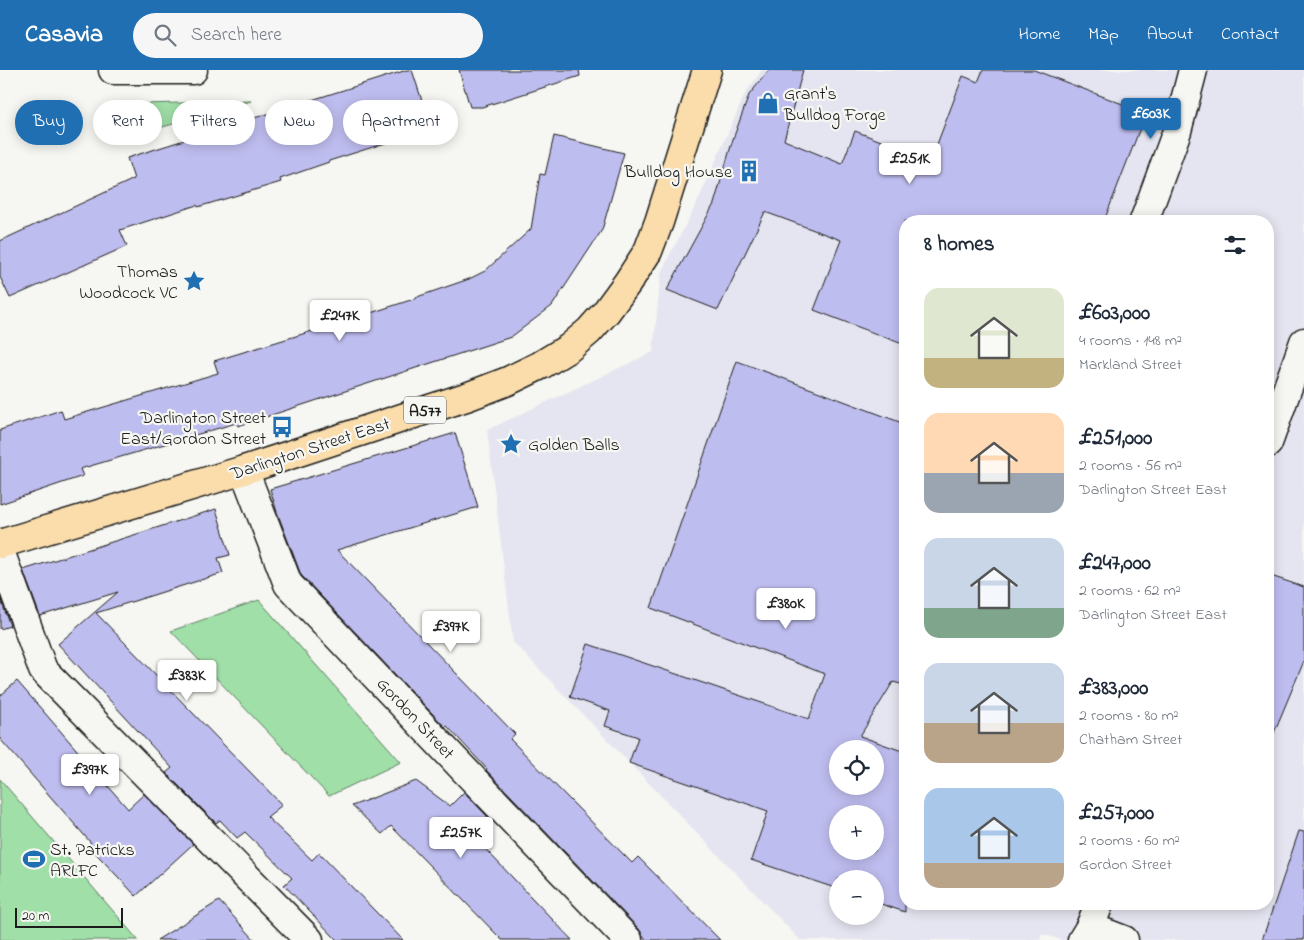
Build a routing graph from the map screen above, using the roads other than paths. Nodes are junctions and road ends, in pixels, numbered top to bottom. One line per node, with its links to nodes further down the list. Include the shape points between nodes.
1 (113, 70): 2 (street)
2 (194, 70)
3 (707, 70): 6 (highway, Darlington Street East / A577)
4 (725, 70): 6 (highway)
5 (1193, 70): 7 (street, via 1177,131)
6 (698, 97): 10 (highway, Darlington Street East / A577, via 648,251 611,304 589,331 569,348 508,381 469,396)
7 (1146, 215)
8 (1304, 342): 9 (street)
9 (1274, 426)
10 (244, 470): 11 (highway, Darlington Street East / A577); 15 (street, Gordon Street, via 288,584)
11 (0, 544)
12 (0, 551): 14 (street, via 43,670)
13 (1090, 924): 16 (street)
14 (309, 940)
15 (628, 940)
16 (1124, 940)

